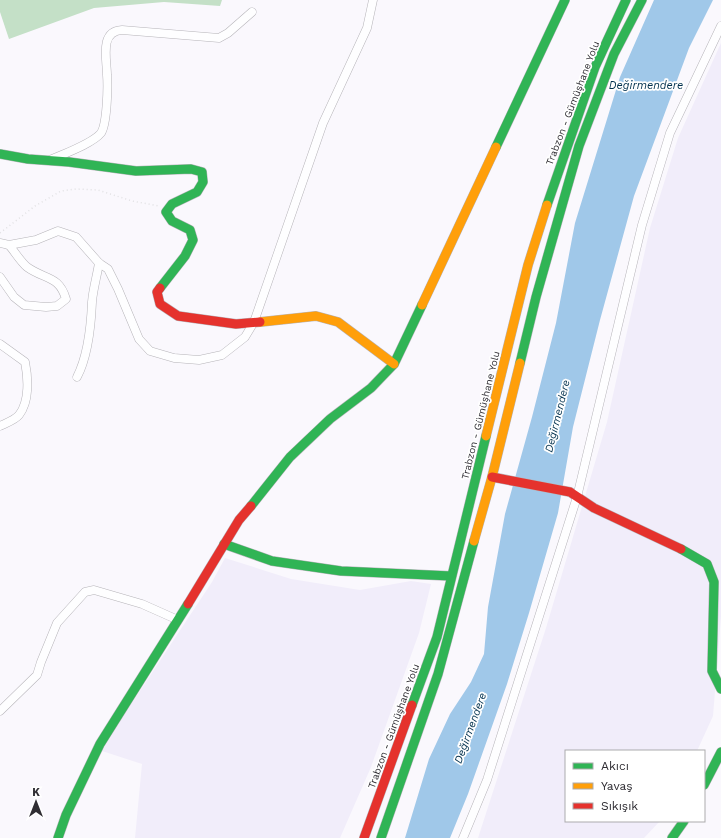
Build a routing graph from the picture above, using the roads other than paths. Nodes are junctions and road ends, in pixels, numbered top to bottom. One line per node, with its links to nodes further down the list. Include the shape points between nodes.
1 (373, 0): 13 (street, via 368,28 323,122)
2 (565, 0): 15 (main road)
3 (626, 0): 21 (main road, Trabzon - Gümüşhane Yolu, via 595,67 554,181 530,258)
4 (642, 0): 18 (main road, via 614,54 577,153 536,297)
5 (252, 12): 8 (street, via 219,38 116,30 110,35 105,48 108,76 105,122 101,132 94,140)
6 (721, 26): 19 (street, via 670,133 642,225)
7 (0, 154): 8 (main road)
8 (49, 161): 13 (main road, via 136,171 191,169 202,172 203,182 197,192 172,204 166,212 172,221 190,230 193,240 186,256 157,292 160,304 178,316 236,324)
9 (0, 243): 10 (street)
10 (9, 245): 11 (street, via 36,240 58,231 76,237); 12 (street, via 25,265 55,281 63,289 66,299 58,306 24,305 14,297)
11 (99, 263): 13 (street, via 108,269 139,339 150,351 174,358 199,360 222,355 245,337); 16 (street, via 85,356)
12 (0, 277)
13 (254, 322): 15 (main road, via 316,316 338,322)
14 (0, 344): 17 (street, via 25,362 28,373 24,405 19,415)
15 (394, 364): 20 (main road, via 371,388 330,419 290,457 238,520)
16 (77, 377)
17 (0, 426)
18 (492, 477): 19 (main road); 30 (main road, via 438,674)
19 (574, 494): 23 (main road, via 594,508 707,564 714,582 712,671); 31 (street, via 487,780)
20 (224, 544): 21 (main road, via 272,561 341,571); 22 (main road)
21 (451, 576): 29 (main road, Trabzon - Gümüşhane Yolu, via 436,637)
22 (178, 620): 24 (street, via 142,604 99,591 85,592 56,623 37,675); 28 (main road, via 100,744 66,815)
23 (721, 689)
24 (0, 711)
25 (721, 752): 26 (main road)
26 (705, 783)
27 (683, 822): 32 (main road)
28 (58, 838)
29 (364, 838)
30 (381, 838)
31 (463, 838)
32 (672, 838)

